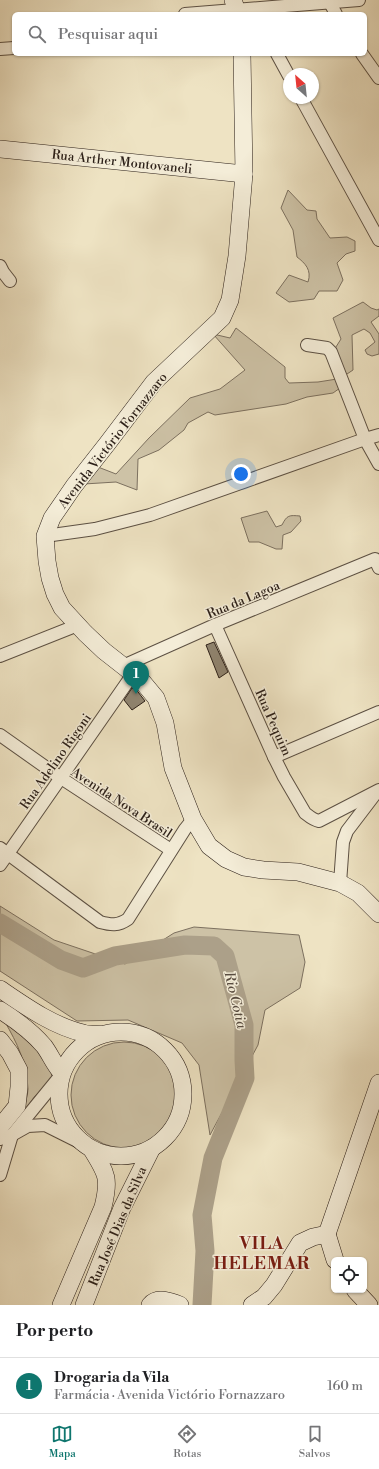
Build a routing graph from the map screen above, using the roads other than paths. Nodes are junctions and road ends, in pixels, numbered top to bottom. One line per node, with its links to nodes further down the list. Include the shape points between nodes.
1 (359, 0): 2 (street)
2 (330, 3): 3 (street); 5 (street)
3 (243, 9): 4 (street)
4 (208, 12)
5 (335, 12)
6 (12, 48): 7 (street)
7 (0, 49)
8 (242, 56): 15 (street, Avenida Victório Fornazzaro)
9 (278, 56): 11 (street)
10 (363, 56): 12 (street)
11 (285, 68)
12 (379, 78)
13 (304, 104): 16 (street)
14 (0, 149): 15 (street, Rua Arther Montovaneli)
15 (244, 174): 23 (street, Avenida Victório Fornazzaro, via 233,285 222,318 154,382 74,486 52,518)
16 (379, 240)
17 (0, 266): 18 (street)
18 (10, 281)
19 (307, 345): 21 (street, via 327,348 331,352)
20 (379, 435): 21 (street)
21 (365, 439): 22 (street); 23 (street, via 150,515 95,529)
22 (379, 464)
23 (45, 536): 25 (street, Avenida Victório Fornazzaro, via 47,561 55,594 62,608)
24 (377, 564): 26 (street, Rua da Lagoa)
25 (78, 625): 27 (street); 28 (street, Avenida Victório Fornazzaro)
26 (215, 625): 28 (street, Rua da Lagoa); 31 (street, Rua Pequim)
27 (0, 656)
28 (128, 670): 32 (street, Rua Adelino Rigoni); 34 (street, Avenida Victório Fornazzaro, via 141,680 156,698 165,723 173,768)
29 (379, 712): 31 (street)
30 (0, 732): 32 (street, Avenida Nova Brasil)
31 (274, 757): 33 (street, Rua Pequim, via 306,813 314,820 319,821)
32 (60, 778): 35 (street, Avenida Nova Brasil); 36 (street, Rua Adelino Rigoni)
33 (378, 790): 38 (street, via 347,831 343,842)
34 (193, 819): 35 (street); 38 (street, Avenida Victório Fornazzaro, via 209,846 226,859 244,867 298,872)
35 (171, 850): 36 (street, via 128,919 115,925 100,922)
36 (4, 851): 37 (street, Rua Adelino Rigoni)
37 (0, 865)
38 (340, 883): 39 (street, Avenida Victório Fornazzaro, via 358,893)
39 (379, 914)
40 (0, 989): 42 (street, via 67,1028 84,1034)
41 (0, 1010): 44 (street, via 34,1036)
42 (104, 1034): 44 (street, via 85,1043 71,1057); 49 (street, via 134,1033 148,1038 171,1057 178,1070 183,1092 180,1114 174,1127)
43 (0, 1040): 46 (street, via 19,1070 17,1106)
44 (61, 1074): 46 (street); 48 (street, via 58,1089 62,1117 69,1130)
45 (379, 1084): 51 (street)
46 (6, 1131): 47 (street); 48 (street, via 46,1125); 50 (street)
47 (0, 1139)
48 (87, 1146): 49 (street, via 106,1155 122,1156 138,1154); 54 (street, Rua José Dias da Silva, via 105,1170 107,1192)
49 (152, 1148): 55 (street, Rua José Dias da Silva, via 122,1208)
50 (0, 1175)
51 (327, 1234): 52 (street); 58 (street, via 300,1243 274,1285 264,1297)
52 (334, 1257)
53 (358, 1293): 59 (street)
54 (61, 1305)
55 (84, 1305)
56 (150, 1305): 57 (street, via 155,1300 161,1300)
57 (180, 1305)
58 (252, 1305)
59 (370, 1305)

